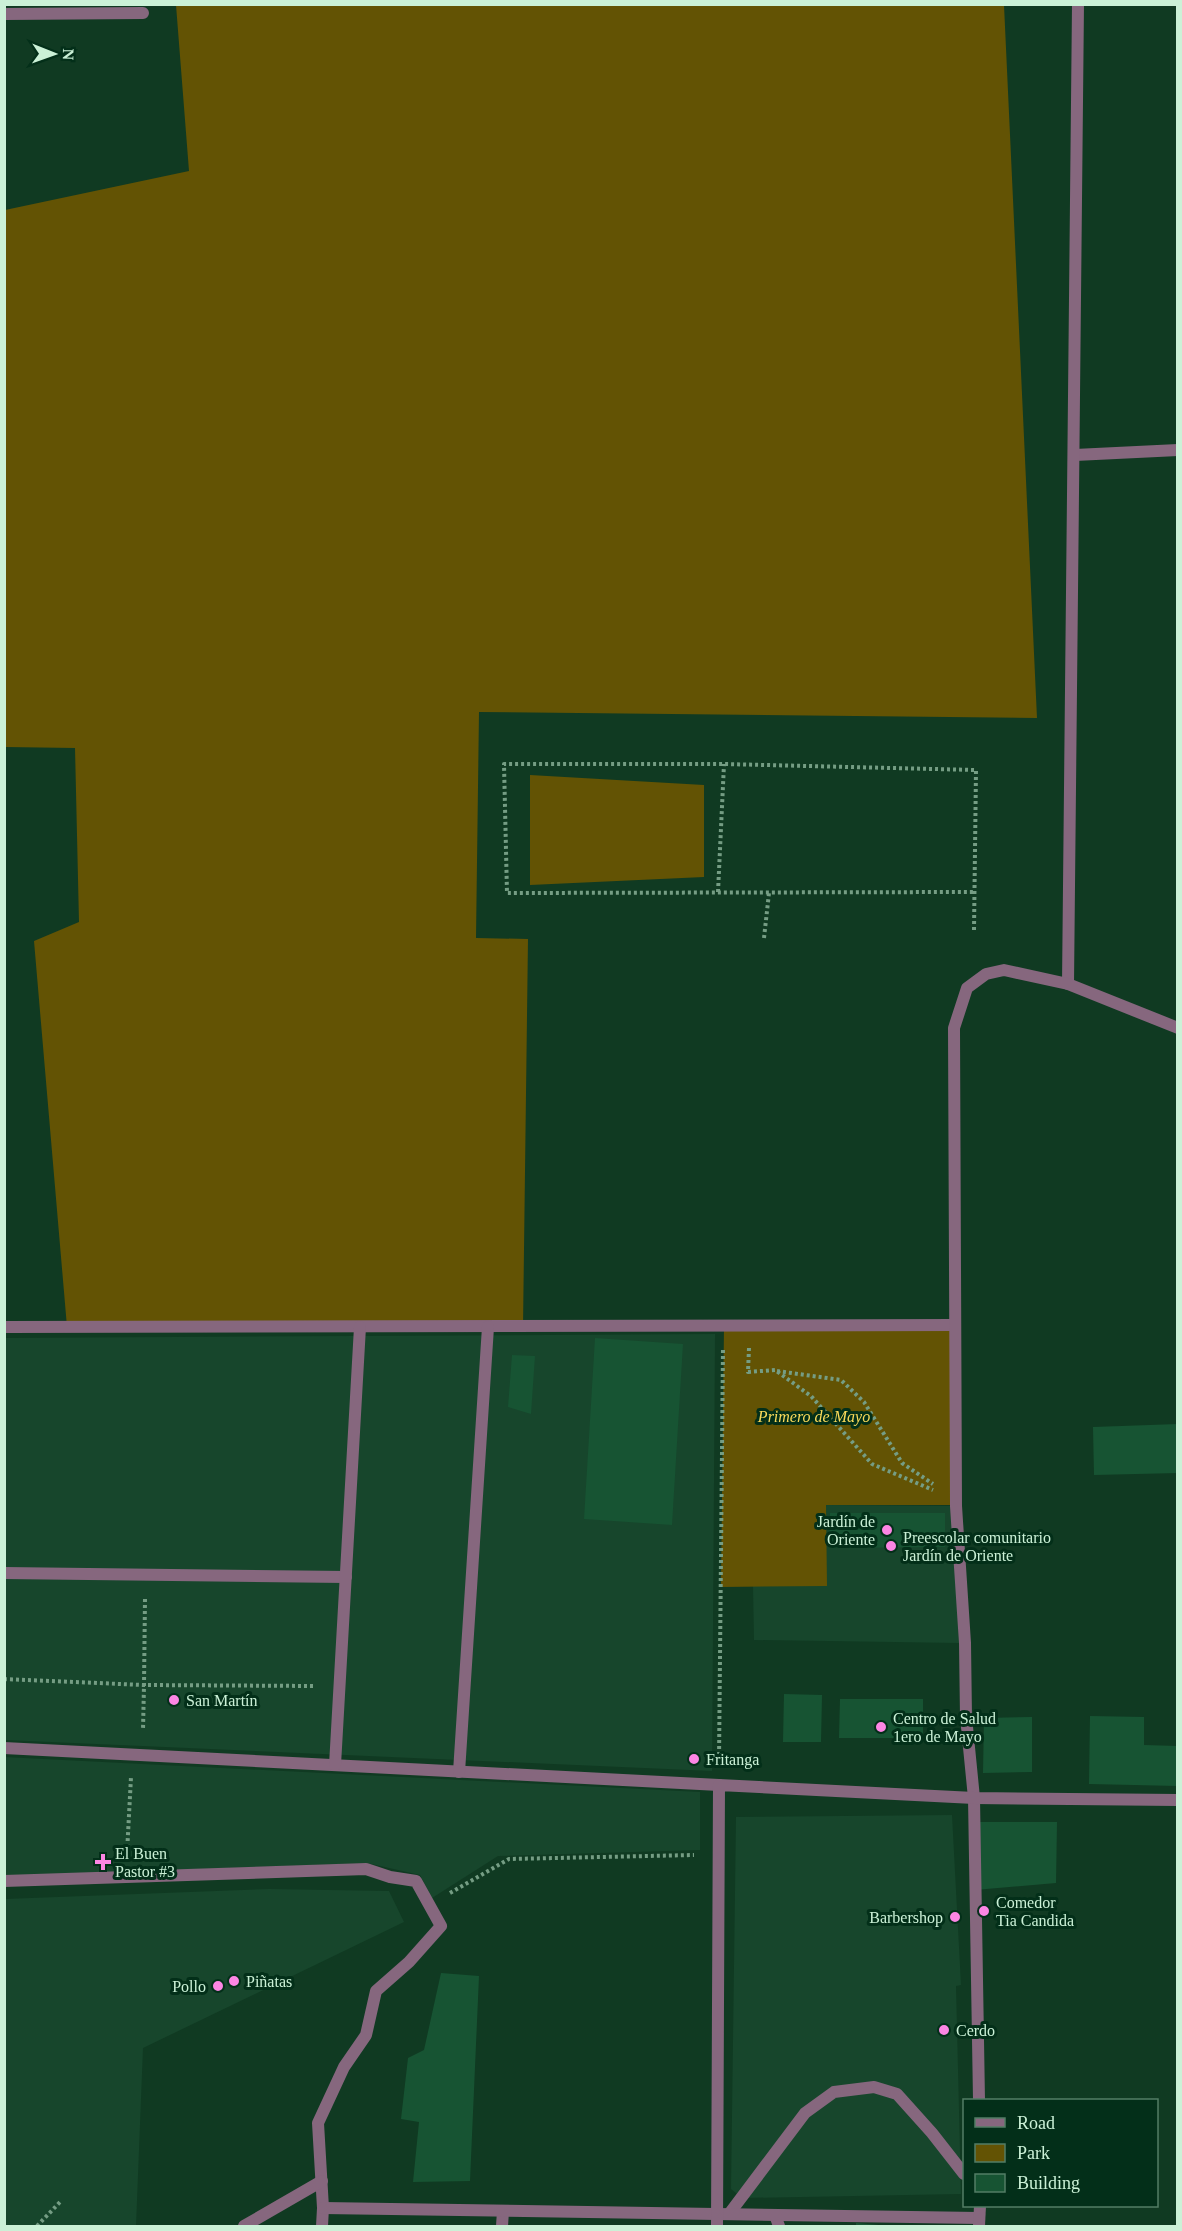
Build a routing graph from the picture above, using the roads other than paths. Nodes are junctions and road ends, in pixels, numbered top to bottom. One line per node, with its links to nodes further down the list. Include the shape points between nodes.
1 (1078, 4): 5 (street)
2 (143, 13): 3 (street)
3 (4, 14)
4 (1178, 450): 5 (street)
5 (1075, 455): 6 (street)
6 (1068, 984): 7 (street); 8 (street, via 1004,970 986,974 967,988 954,1028)
7 (1178, 1028)
8 (955, 1325): 11 (street); 18 (street, via 956,1499 966,1717)
9 (4, 1327): 10 (street)
10 (360, 1327): 11 (street); 13 (street)
11 (488, 1327): 16 (street)
12 (4, 1573): 13 (street)
13 (346, 1577): 15 (street)
14 (4, 1748): 15 (street)
15 (335, 1766): 16 (street)
16 (459, 1772): 17 (street)
17 (719, 1785): 18 (street); 27 (street)
18 (974, 1798): 19 (street); 21 (street)
19 (1178, 1800)
20 (4, 1881): 23 (street, via 366,1869 416,1881 441,1926 376,1991 366,2035 344,2067 318,2123)
21 (979, 2099)
22 (963, 2173): 27 (street, via 897,2094 874,2087 834,2092 804,2114)
23 (321, 2181): 24 (street); 29 (street)
24 (323, 2208): 25 (street); 30 (street)
25 (503, 2211): 27 (street); 31 (street)
26 (979, 2216): 28 (street)
27 (721, 2219): 28 (street)
28 (777, 2221)
29 (244, 2226)
30 (322, 2226)
31 (502, 2226)

